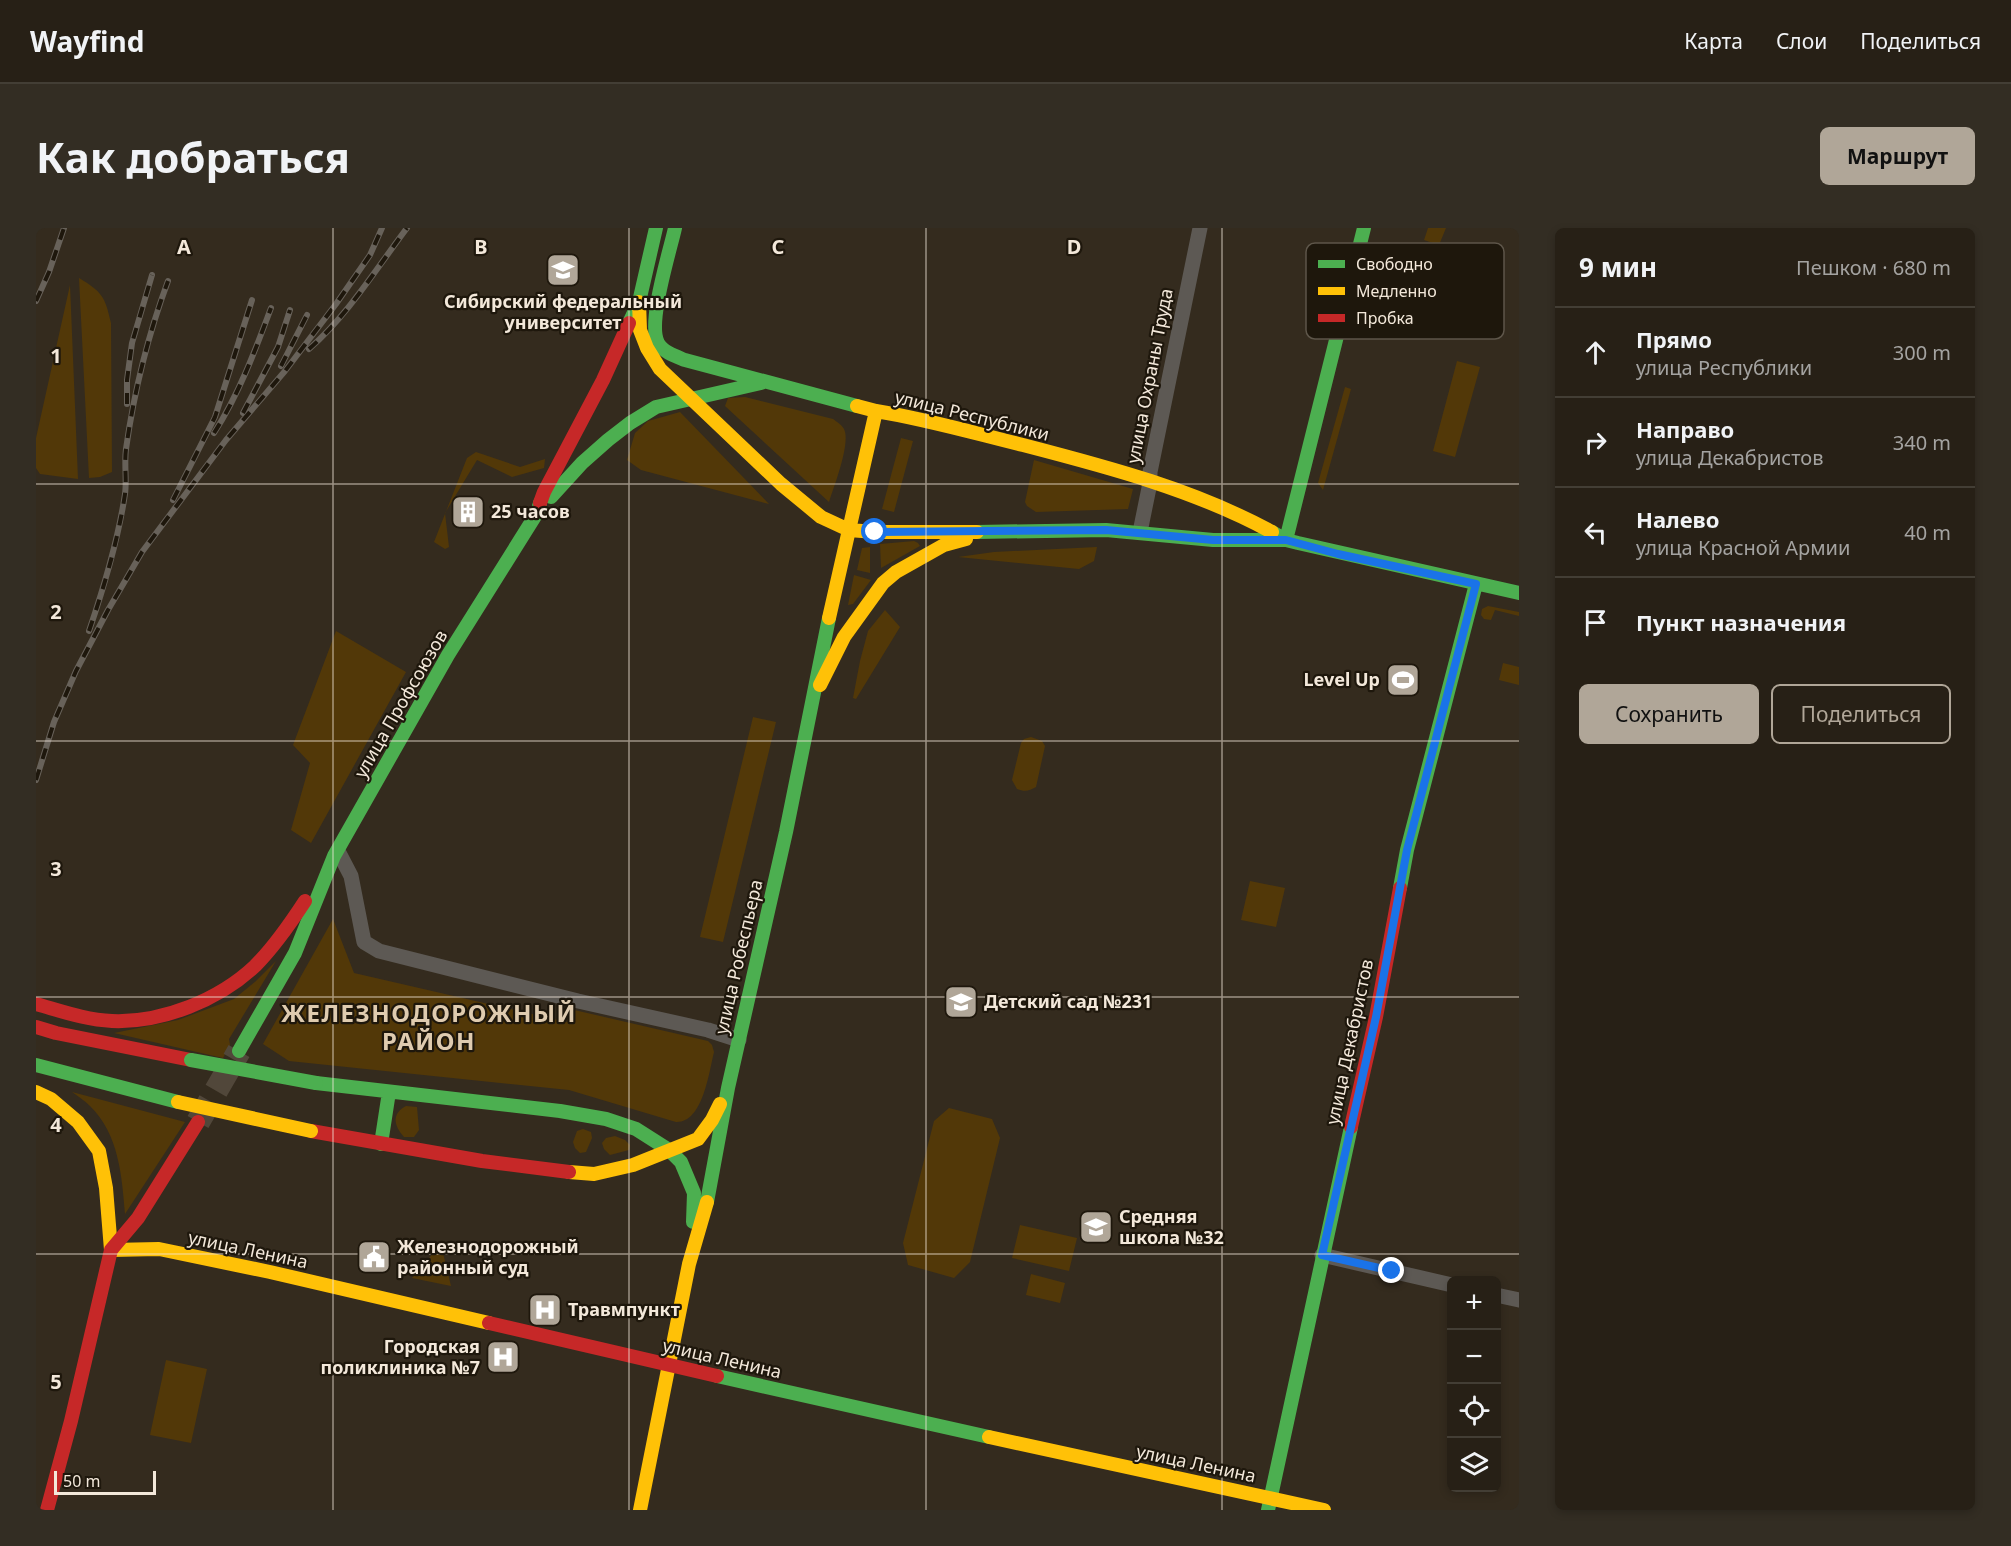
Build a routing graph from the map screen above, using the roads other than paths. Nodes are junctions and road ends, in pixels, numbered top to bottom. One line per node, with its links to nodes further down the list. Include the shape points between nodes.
1 (656, 228): 6 (main road)
2 (675, 228): 8 (main road, улица Республики, via 656,316 656,339 669,353 684,360)
3 (1200, 228): 11 (street, улица Охраны Труда)
4 (1364, 228): 5 (main road)
5 (1360, 243)
6 (639, 302): 9 (main road, via 640,330 647,348 660,369); 12 (main road, улица Профсоюзов)
7 (1336, 339): 16 (main road)
8 (764, 382): 9 (main road); 10 (main road, улица Республики)
9 (691, 400): 12 (main road, via 656,407 630,423 582,463); 13 (main road, via 797,498 821,517)
10 (876, 411): 11 (main road, улица Республики, via 1118,470); 13 (main road, улица Робеспьера)
11 (1150, 483): 15 (street, улица Охраны Труда); 16 (main road, улица Республики, via 1242,516)
12 (537, 513): 20 (main road, улица Профсоюзов, via 448,655)
13 (849, 530): 14 (main road, улица Республики); 19 (main road, улица Робеспьера)
14 (994, 532): 15 (main road, улица Республики); 19 (main road, via 944,545 883,583 844,637)
15 (1140, 532): 16 (main road, улица Республики, via 1213,540)
16 (1286, 540): 17 (main road, улица Республики)
17 (1476, 584): 18 (main road, улица Республики); 33 (main road, улица Декабристов, via 1407,850 1376,1017)
18 (1519, 593)
19 (812, 700): 23 (main road, улица Робеспьера)
20 (336, 853): 21 (main road, via 284,931 249,972 205,1000 153,1018 114,1021); 23 (street, via 351,876 364,942 379,951); 24 (main road, улица Профсоюзов, via 295,952)
21 (36, 1005)
22 (36, 1027): 28 (main road, bridge, via 316,1083)
23 (739, 1040): 26 (main road, улица Робеспьера)
24 (239, 1051)
25 (36, 1065): 30 (main road, bridge, via 178,1102)
26 (728, 1088): 31 (main road, via 698,1139); 34 (main road, улица Робеспьера, via 709,1193)
27 (36, 1092): 32 (main road, via 51,1099 78,1122 99,1151)
28 (389, 1092): 30 (main road); 31 (main road, via 606,1119 636,1129)
29 (198, 1122): 32 (main road, via 138,1218)
30 (381, 1144): 31 (main road, via 594,1174 633,1165)
31 (669, 1150): 34 (main road, via 681,1162 694,1193)
32 (111, 1250): 38 (main road, улица Ленина, via 159,1249); 40 (main road)
33 (1322, 1255): 35 (street); 39 (main road, улица Декабристов)
34 (689, 1264): 38 (main road, улица Робеспьера)
35 (1447, 1284)
36 (1501, 1296): 37 (street)
37 (1519, 1300)
38 (670, 1365): 39 (main road, улица Ленина); 41 (main road, улица Робеспьера)
39 (1269, 1504): 42 (main road, улица Ленина)
40 (47, 1510)
41 (640, 1510)
42 (1324, 1510)

